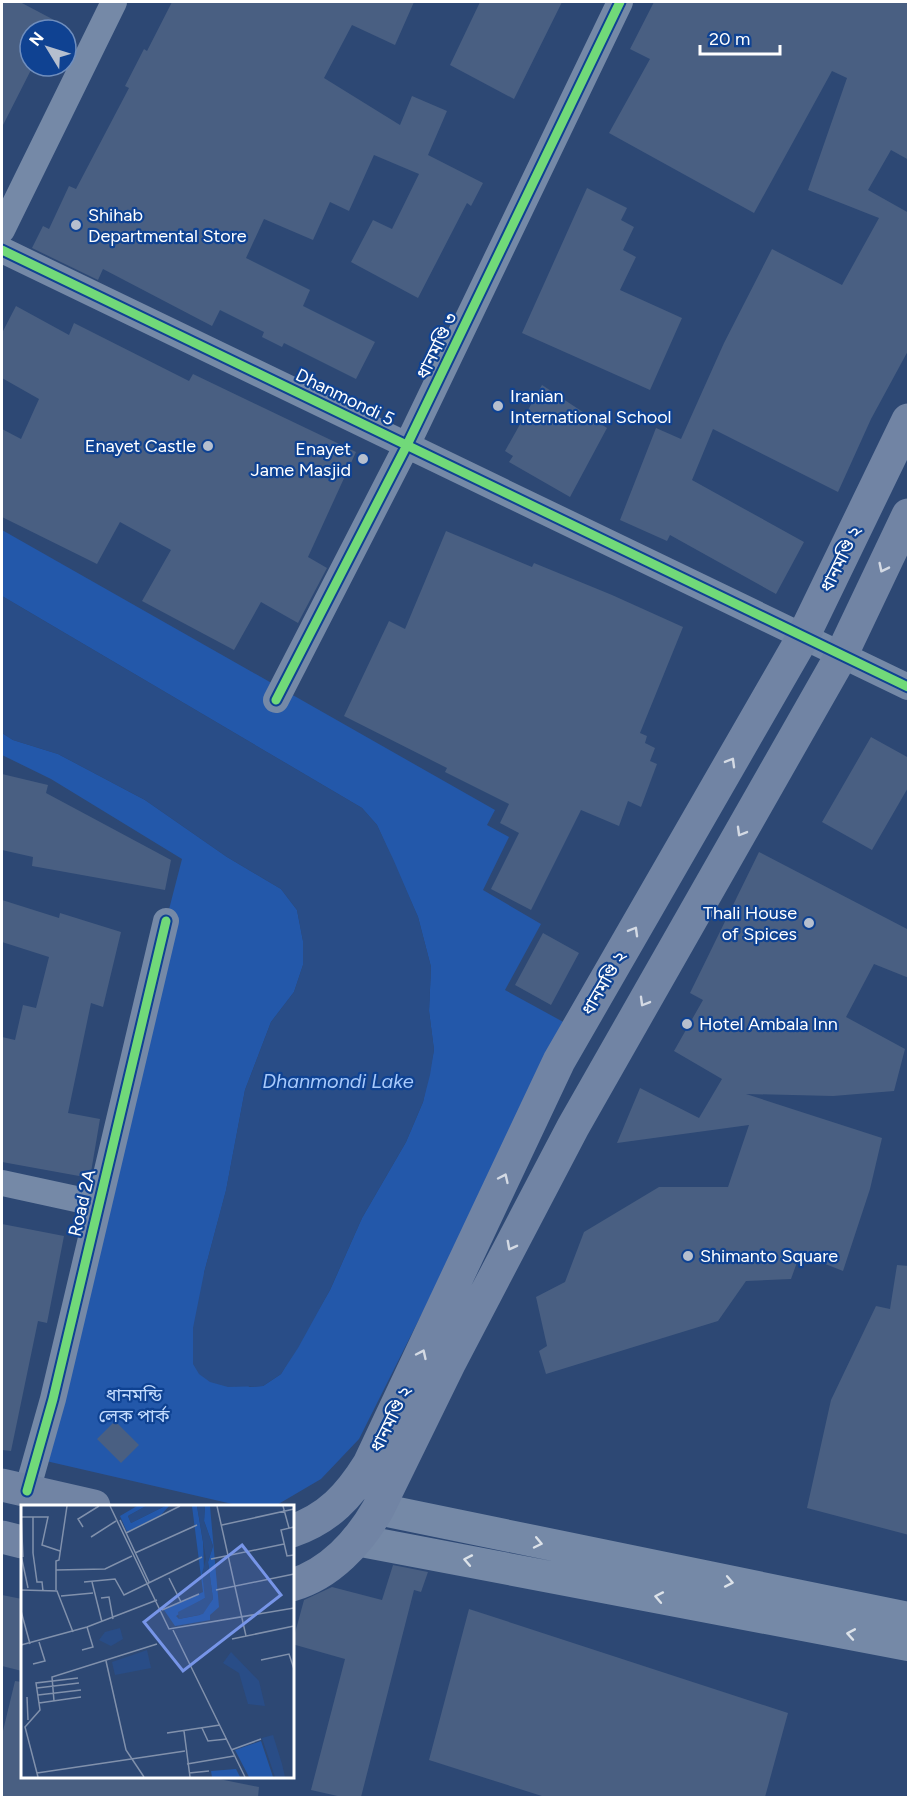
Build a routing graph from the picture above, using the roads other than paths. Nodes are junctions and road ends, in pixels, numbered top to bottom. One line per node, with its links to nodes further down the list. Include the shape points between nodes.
1 (114, 2): 3 (street)
2 (620, 2): 6 (street, ধানমণ্ডি ৩)
3 (2, 230)
4 (2, 250): 6 (street, Dhanmondi 5)
5 (909, 420): 8 (main road, ধানমণ্ডি ২)
6 (407, 445): 8 (street, Dhanmondi 5); 11 (street, ধানমণ্ডি ৩)
7 (909, 515): 9 (main road, ধানমণ্ডি ২, one-way to 9)
8 (803, 637): 9 (street, Dhanmondi 5); 17 (main road, ধানমণ্ডি ২, one-way to 8, via 381,1442 559,1061)
9 (841, 656): 10 (street, Dhanmondi 5); 18 (main road, ধানমণ্ডি ২, one-way to 18, via 573,1127)
10 (909, 687)
11 (276, 700)
12 (166, 921): 14 (street, Road 2A)
13 (2, 1183): 14 (street)
14 (99, 1204): 15 (street, Road 2A, via 52,1399)
15 (14, 1488): 16 (main road)
16 (90, 1505)
17 (338, 1506): 18 (main road); 19 (main road, ধানমণ্ডি ২); 21 (main road)
18 (378, 1509): 21 (main road, ধানমণ্ডি ২); 24 (street, one-way to 24)
19 (294, 1530)
20 (2, 1537): 22 (main road)
21 (356, 1540): 23 (main road, ধানমণ্ডি ২, via 324,1570); 25 (street, one-way to 21)
22 (21, 1542)
23 (294, 1584)
24 (909, 1618)
25 (909, 1645)

